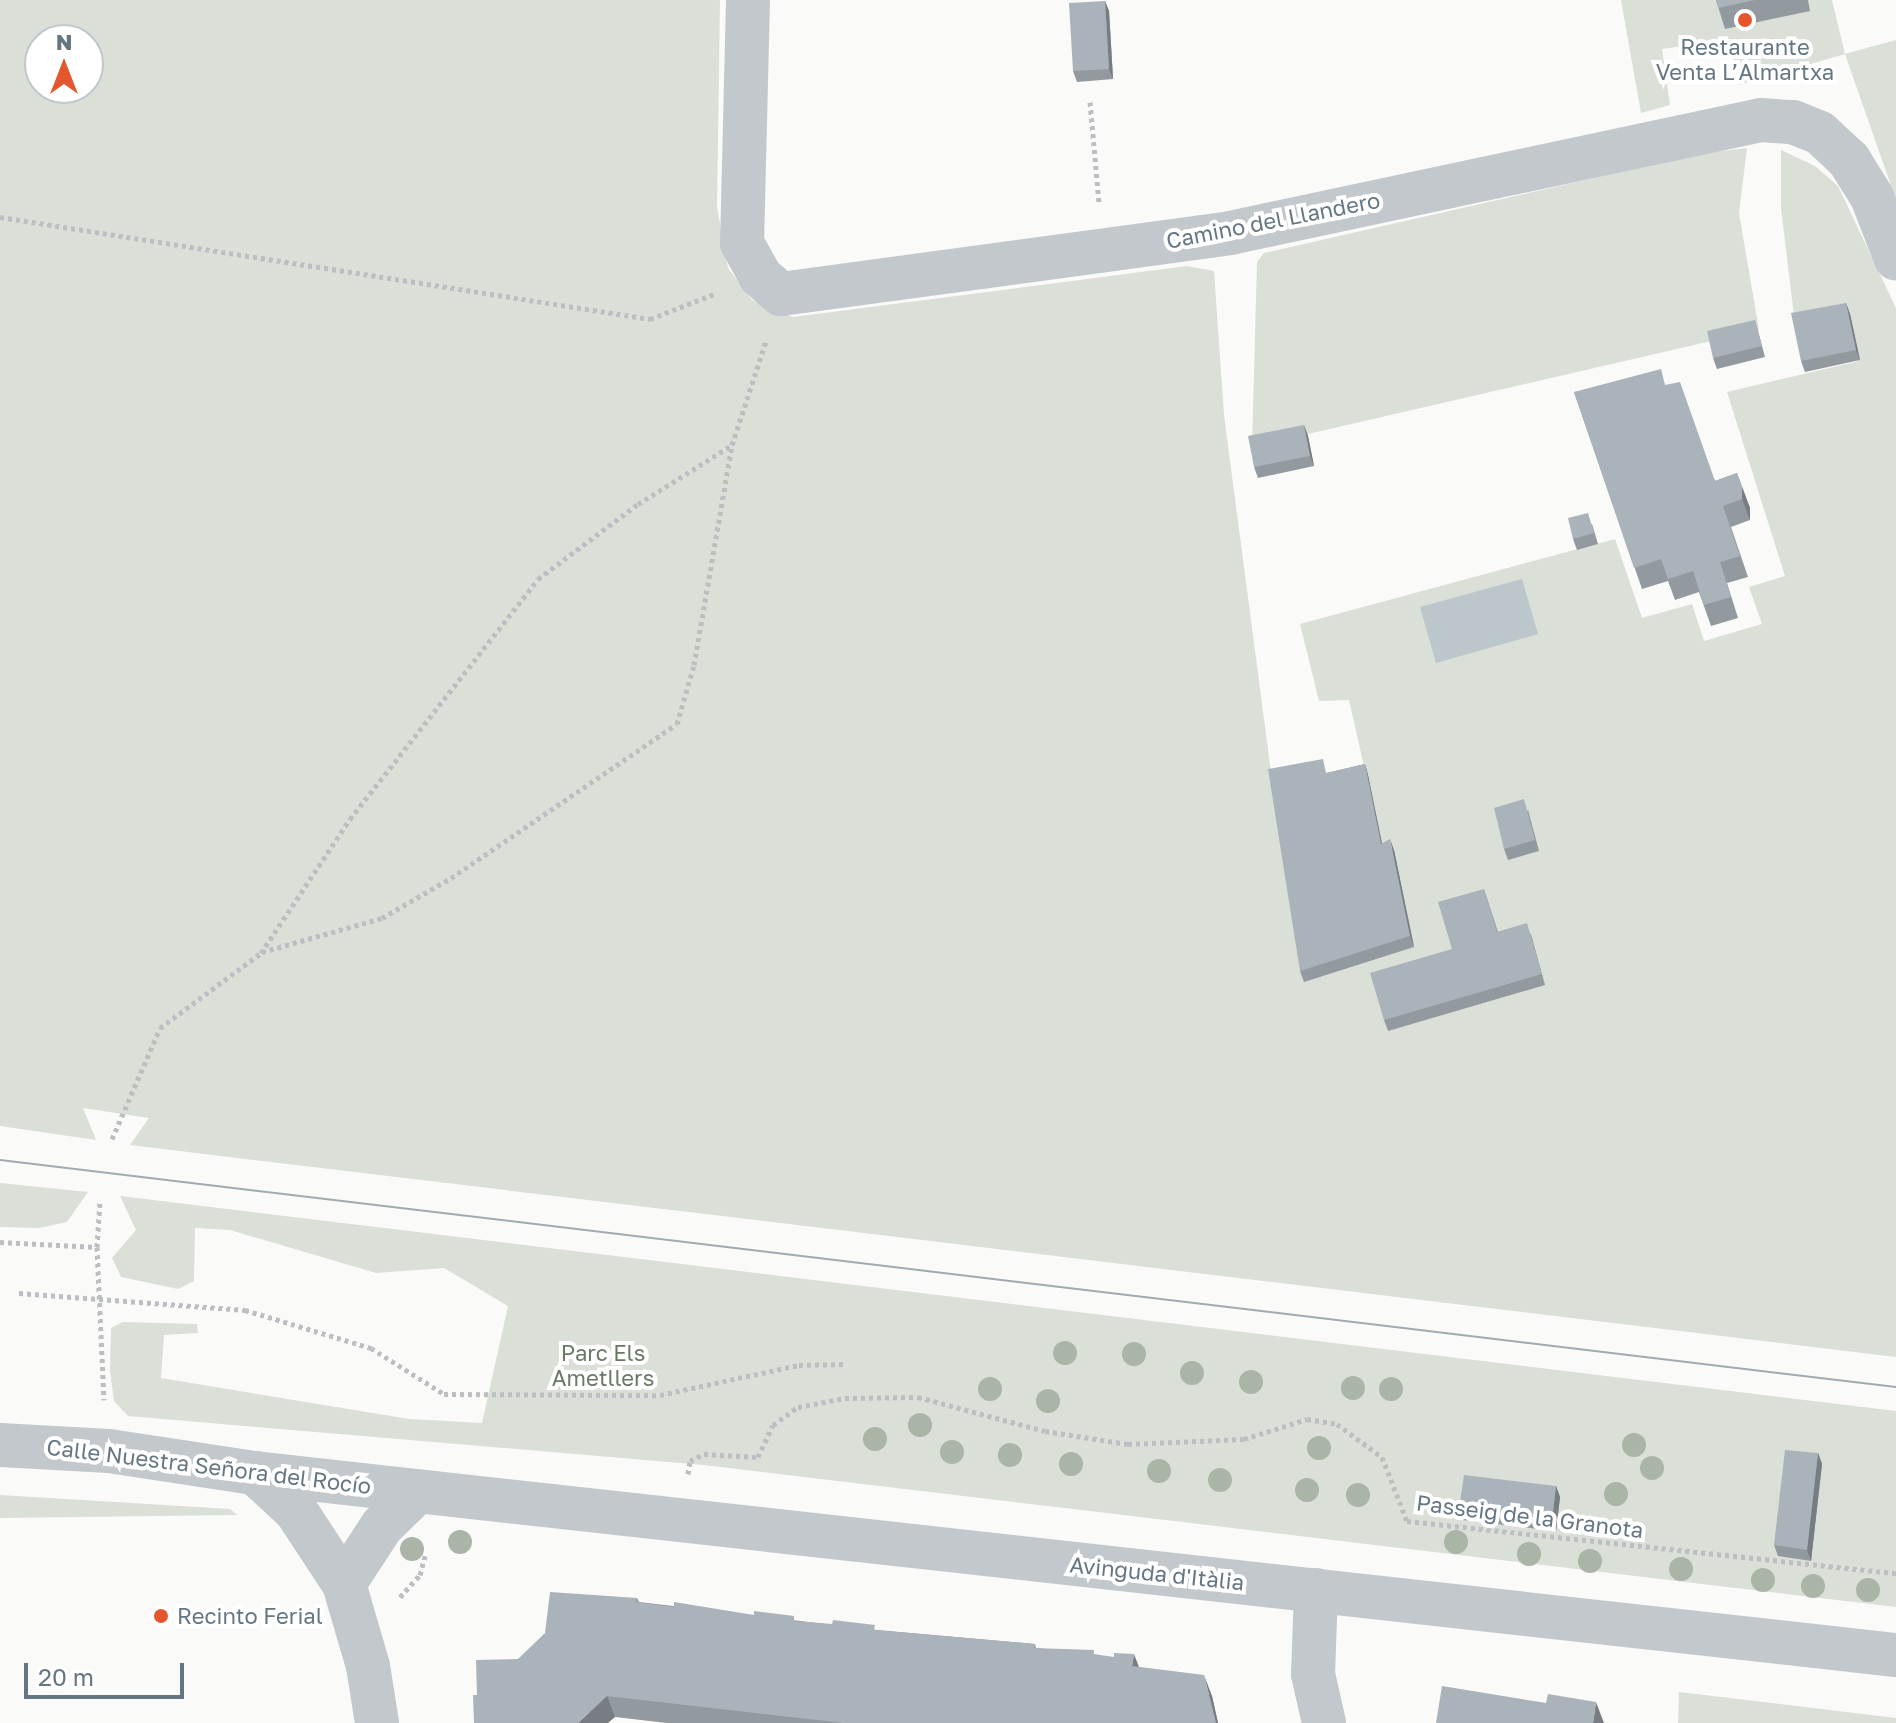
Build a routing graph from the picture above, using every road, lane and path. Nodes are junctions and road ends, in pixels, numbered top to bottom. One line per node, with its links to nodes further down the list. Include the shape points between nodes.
1 (748, 0): 6 (street, via 742,243)
2 (1090, 102): 4 (path)
3 (0, 217): 6 (path, via 650,319)
4 (1103, 251): 5 (street, Camino del Llandero, via 1230,233 1761,120 1793,122 1820,133 1849,160 1872,197); 6 (street, Camino del Llandero)
5 (1896, 259)
6 (771, 285): 7 (path)
7 (732, 445): 8 (path, via 638,504 538,579 350,819); 8 (path, via 694,665 677,724 451,878 382,918)
8 (261, 953): 9 (path, via 160,1028)
9 (112, 1139)
10 (100, 1201): 12 (path)
11 (0, 1242): 12 (path)
12 (97, 1247): 14 (path)
13 (19, 1293): 14 (path)
14 (96, 1296): 15 (path, via 245,1310 371,1348 444,1394 660,1395 799,1365); 16 (path)
15 (847, 1364)
16 (105, 1408)
17 (0, 1445): 18 (street, Calle Nuestra Señora del Rocío, via 109,1451)
18 (255, 1473): 20 (street, Calle Nuestra Señora del Rocío); 22 (street, via 296,1511)
19 (687, 1478): 21 (path, Passeig de la Granota, via 690,1461 704,1454 758,1457 773,1425 798,1407 845,1398 918,1397 1045,1431 1128,1444 1244,1439 1307,1419 1337,1424 1382,1457 1407,1521)
20 (425, 1492): 22 (street, via 382,1526); 23 (street, Avinguda d'Itàlia); 24 (path, via 420,1575 402,1596)
21 (1896, 1573)
22 (344, 1584): 26 (street, via 368,1666)
23 (1316, 1590): 25 (street, Avinguda d'Itàlia); 27 (street, via 1313,1674)
24 (390, 1599)
25 (1896, 1655)
26 (377, 1723)
27 (1324, 1723)

